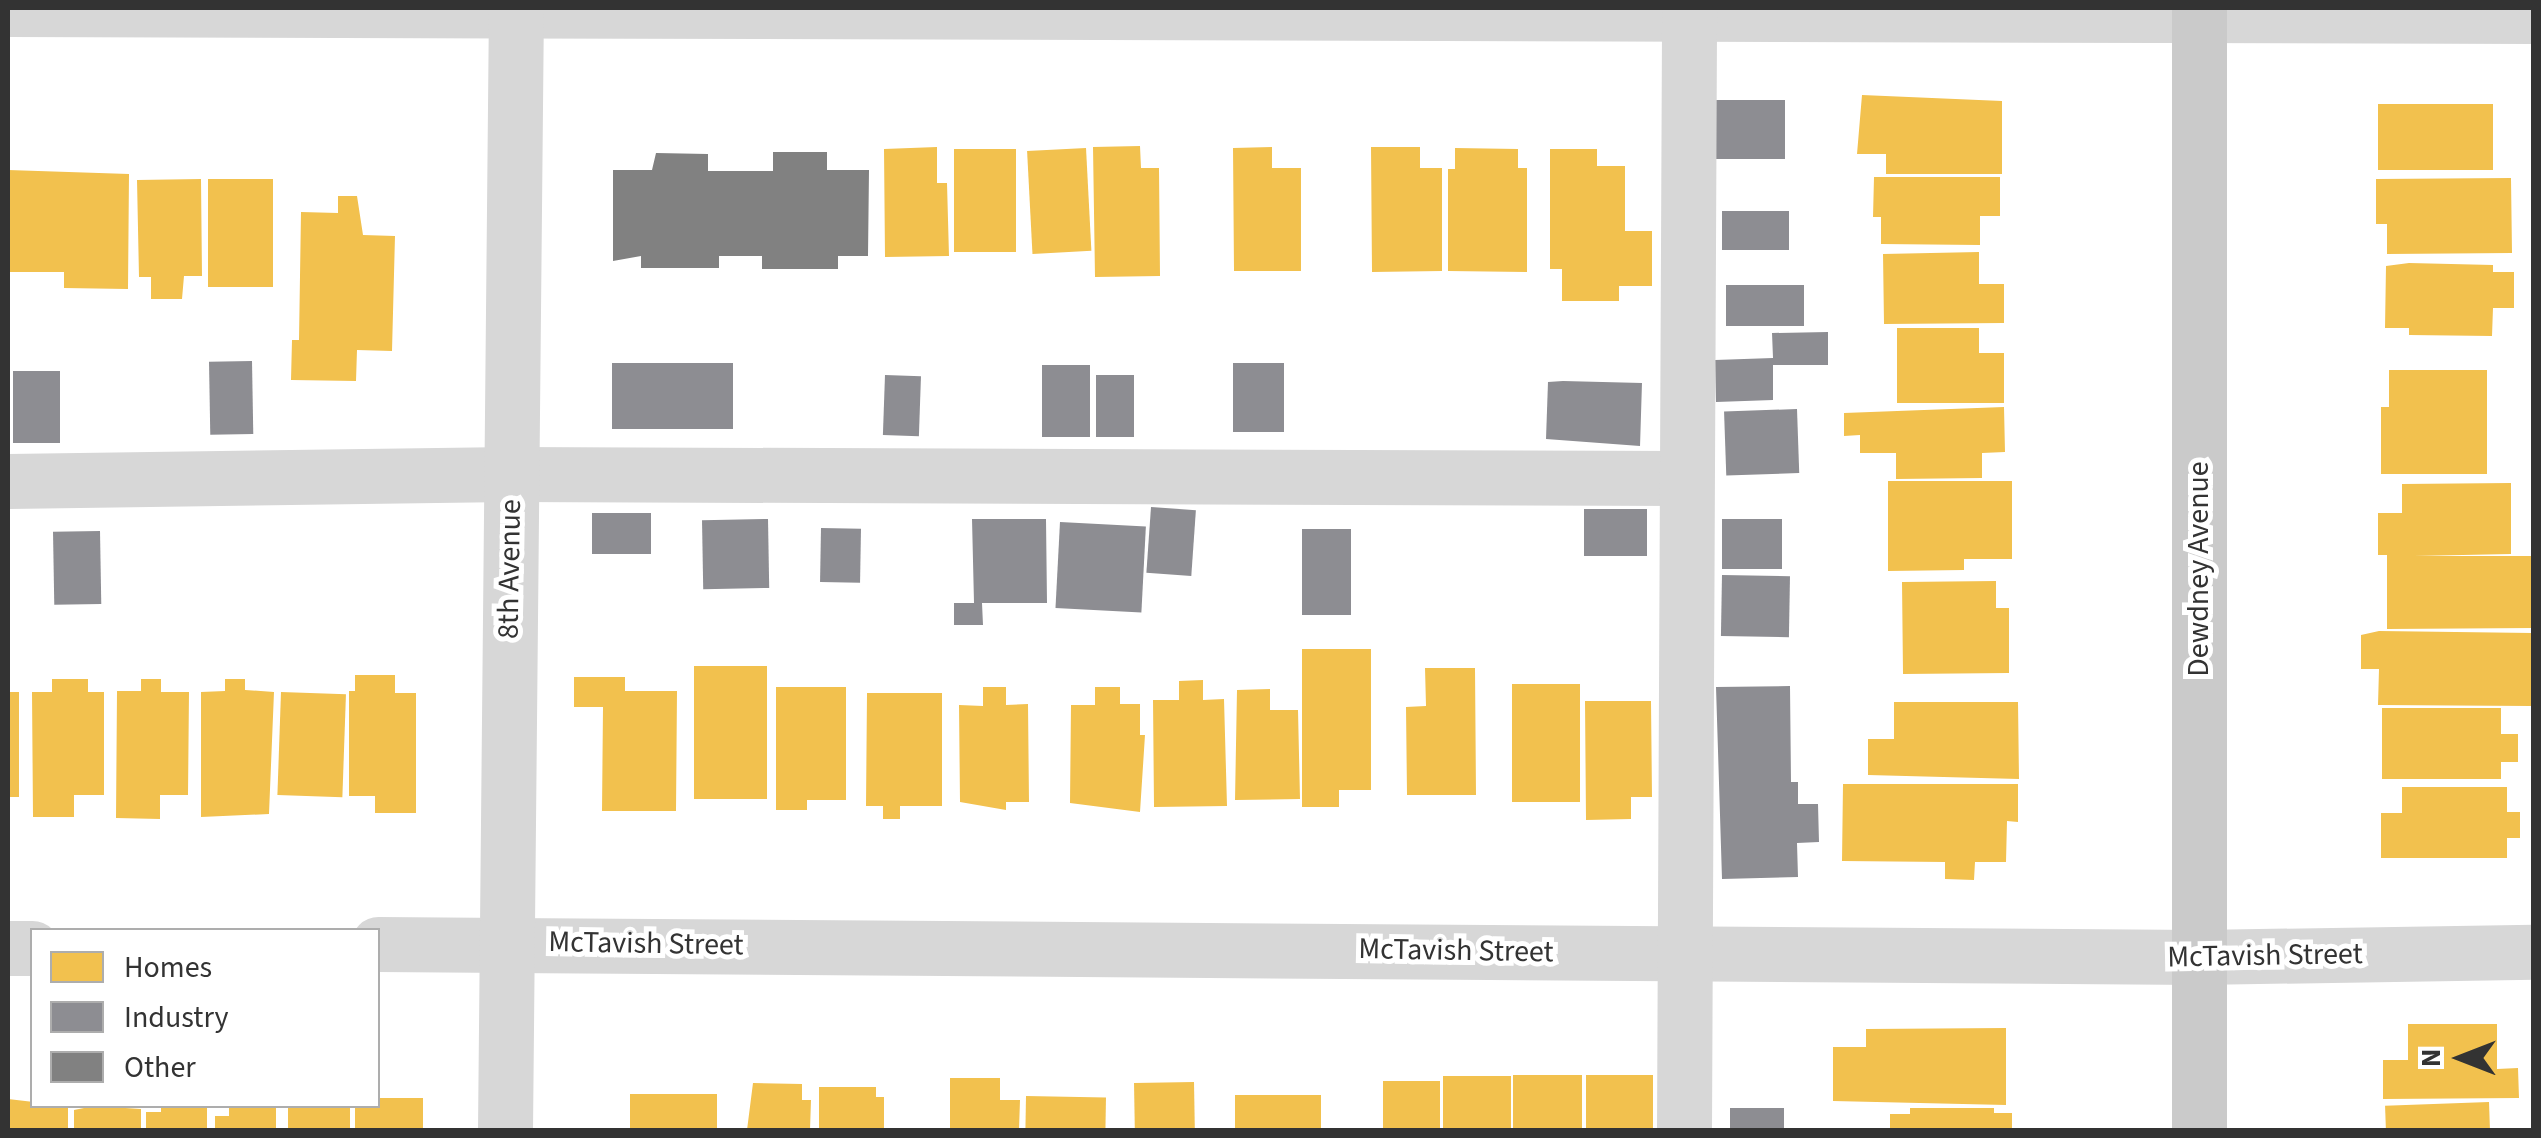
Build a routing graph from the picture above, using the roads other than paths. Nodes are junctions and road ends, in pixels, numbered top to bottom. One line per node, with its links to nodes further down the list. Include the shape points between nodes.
1 (516, 8): 2 (street); 4 (street); 6 (street, 8th Avenue)
2 (8, 9)
3 (2199, 9): 4 (street); 5 (street); 13 (main road, Dewdney Avenue)
4 (1689, 11): 7 (street)
5 (2534, 16)
6 (511, 474): 7 (street); 8 (street); 9 (street, 8th Avenue)
7 (1685, 478): 12 (street)
8 (8, 480)
9 (506, 942): 10 (street, McTavish Street); 12 (street, McTavish Street); 14 (street, 8th Avenue)
10 (380, 944)
11 (2534, 952): 13 (street, McTavish Street)
12 (1682, 953): 13 (street, McTavish Street); 15 (street)
13 (2199, 958): 16 (main road, Dewdney Avenue)
14 (506, 1130)
15 (1684, 1130)
16 (2199, 1130)

